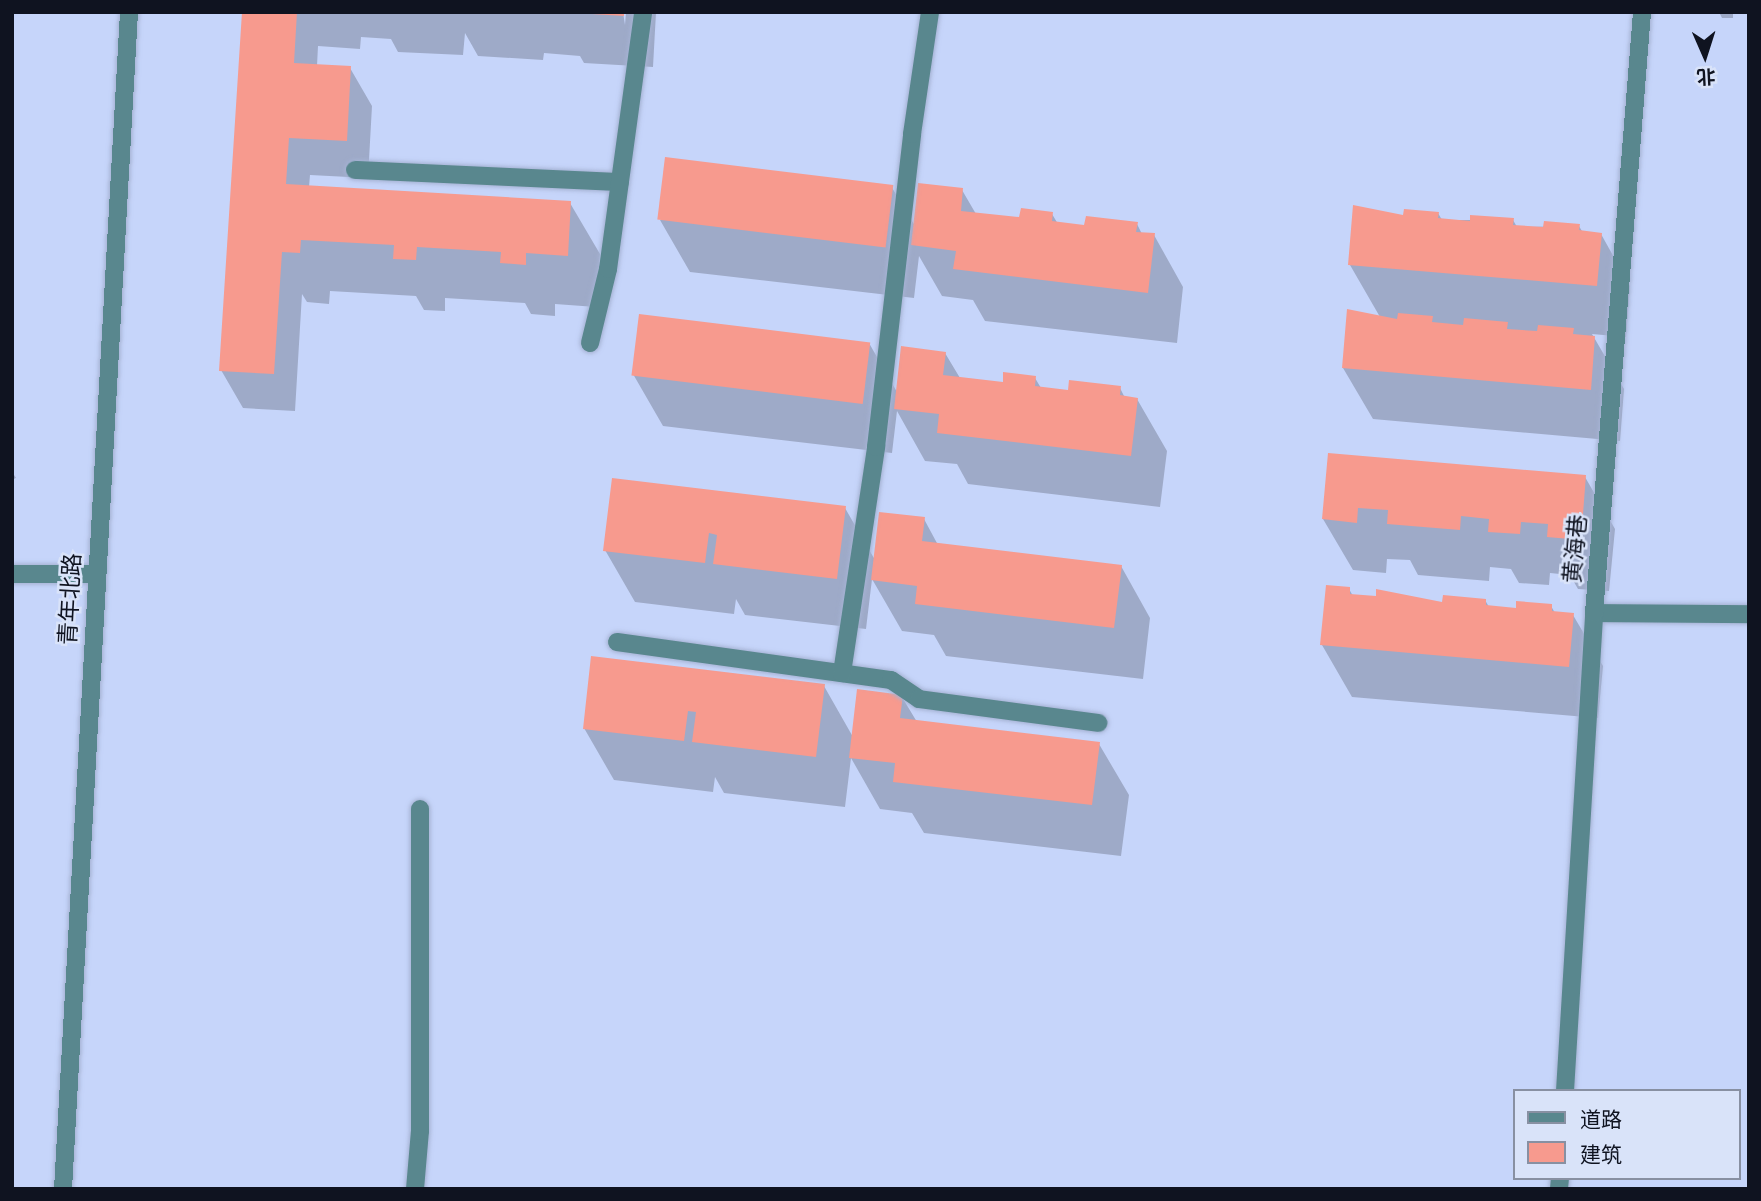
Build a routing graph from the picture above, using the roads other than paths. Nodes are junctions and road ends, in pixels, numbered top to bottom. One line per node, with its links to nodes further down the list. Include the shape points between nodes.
1 (129, 12): 9 (street, 青年北路)
2 (643, 12): 6 (street)
3 (930, 12): 13 (street, via 876,447)
4 (1642, 12): 10 (street, 黄海巷)
5 (355, 170): 6 (street)
6 (620, 182): 7 (street, via 608,269)
7 (590, 343)
8 (12, 574): 9 (street)
9 (95, 574): 17 (street, 青年北路)
10 (1594, 613): 11 (street); 16 (street, 黄海巷)
11 (1749, 614)
12 (617, 642): 13 (street)
13 (842, 673): 14 (street, via 891,680 919,699)
14 (1098, 723)
15 (420, 809): 18 (street, via 420,1131)
16 (1565, 1089)
17 (63, 1189)
18 (415, 1189)

